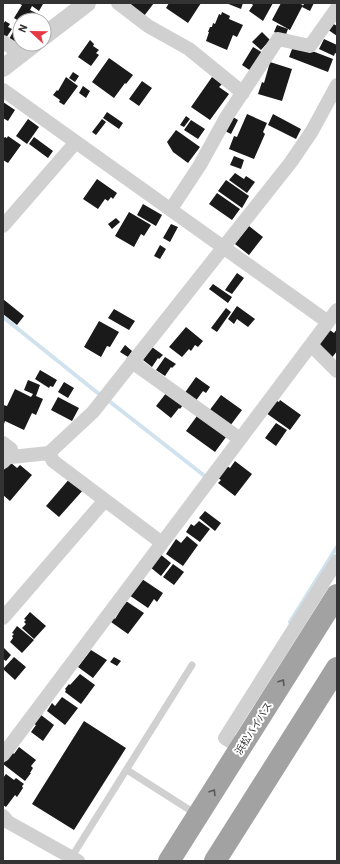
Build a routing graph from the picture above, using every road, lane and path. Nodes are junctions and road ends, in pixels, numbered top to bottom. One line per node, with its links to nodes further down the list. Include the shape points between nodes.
1 (87, 3): 5 (street)
2 (118, 3): 12 (street, via 148,26 189,49)
3 (329, 3): 4 (street)
4 (337, 8): 12 (street, via 310,46 278,39)
5 (52, 30)
6 (3, 42): 8 (street)
7 (23, 52): 8 (street)
8 (18, 56): 9 (street)
9 (3, 68)
10 (337, 85): 16 (street, via 302,147)
11 (3, 90): 13 (street)
12 (242, 93): 14 (street)
13 (76, 142): 14 (street); 15 (street)
14 (171, 210): 16 (street)
15 (3, 226)
16 (223, 247): 18 (street); 20 (street)
17 (337, 310): 18 (street)
18 (328, 322): 19 (street)
19 (311, 345): 21 (street); 22 (street)
20 (132, 362): 22 (street); 24 (street, via 93,412)
21 (337, 371)
22 (240, 439): 27 (street)
23 (3, 443): 25 (street, via 10,449)
24 (49, 453): 25 (street); 26 (street, via 53,461)
25 (7, 460)
26 (105, 500): 27 (street); 30 (street)
27 (162, 543): 34 (street)
28 (337, 561): 33 (street, via 226,738)
29 (337, 595): 33 (highway, 浜松バイパス, one-way to 29)
30 (3, 618)
31 (192, 665): 35 (lane)
32 (334, 673): 40 (highway, via 280,740); 41 (highway)
33 (240, 748): 36 (highway, 浜松バイパス, one-way to 33)
34 (3, 755)
35 (127, 770): 36 (lane); 38 (lane)
36 (198, 815): 39 (highway, 浜松バイパス)
37 (3, 816): 38 (street, via 8,822)
38 (73, 860)
39 (169, 861)
40 (204, 861)
41 (215, 861)

